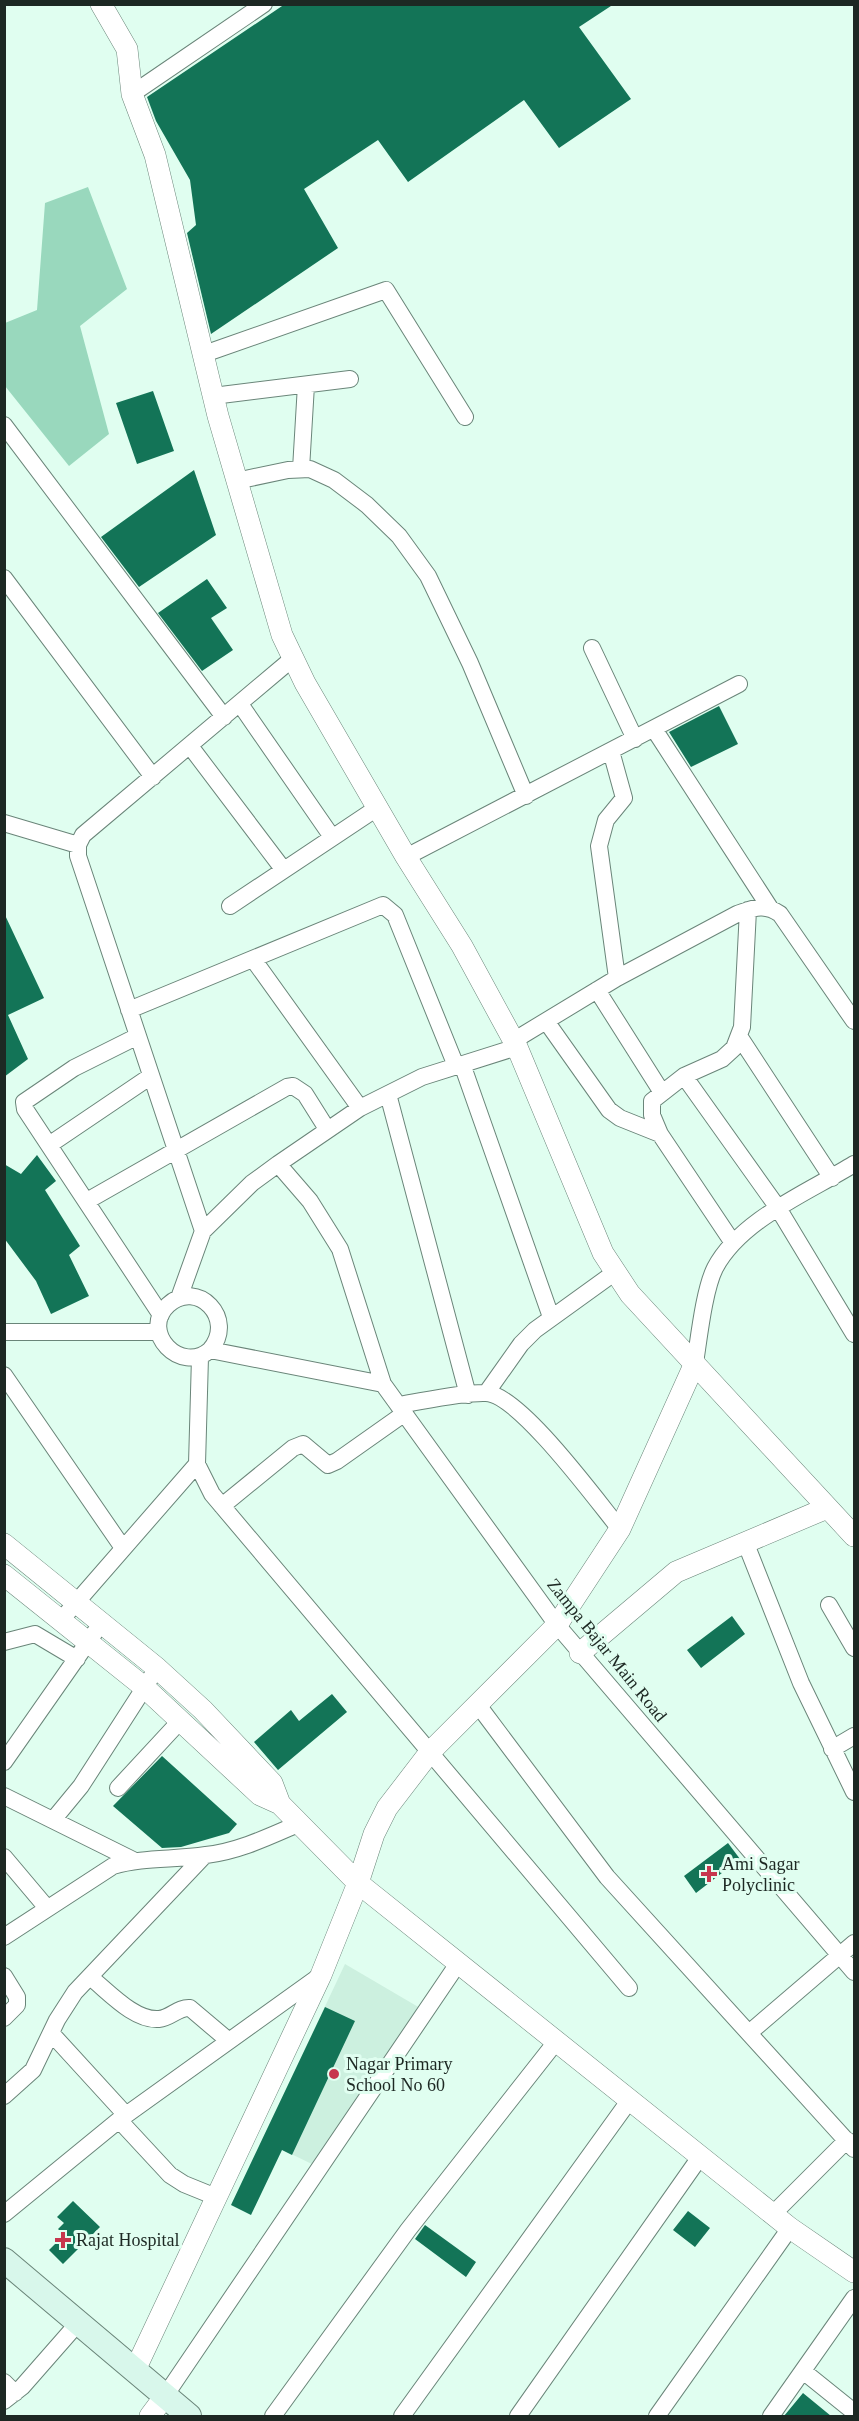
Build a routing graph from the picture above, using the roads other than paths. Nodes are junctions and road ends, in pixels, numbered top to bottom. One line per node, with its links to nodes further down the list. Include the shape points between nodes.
1 (101, 4): 3 (street, via 127,50)
2 (264, 4): 3 (street)
3 (132, 94): 4 (street, via 155,155)
4 (204, 354): 7 (street); 8 (street, via 386,290)
5 (350, 379): 6 (street)
6 (306, 385): 7 (street); 10 (street)
7 (213, 396): 11 (street)
8 (465, 417)
9 (4, 425): 17 (street)
10 (301, 469): 11 (street); 23 (street, via 334,480 367,505 399,536 428,576)
11 (236, 482): 14 (street, via 273,612)
12 (4, 578): 22 (street)
13 (592, 648): 19 (street)
14 (292, 659): 16 (street); 24 (street)
15 (740, 684): 18 (street)
16 (240, 704): 17 (street); 26 (street)
17 (224, 717): 20 (street)
18 (654, 729): 19 (street); 31 (street)
19 (635, 739): 21 (street)
20 (190, 746): 22 (street); 29 (street)
21 (610, 751): 23 (street); 34 (street, via 624,798 606,820 599,846)
22 (153, 777): 27 (street, via 83,835)
23 (526, 796): 28 (street)
24 (377, 808): 26 (street); 28 (street)
25 (4, 823): 27 (street)
26 (332, 837): 29 (street)
27 (78, 845): 36 (street, via 78,856)
28 (406, 857): 41 (street, via 462,946)
29 (283, 869): 30 (street)
30 (230, 906)
31 (770, 908): 32 (street); 38 (street, via 780,914)
32 (748, 910): 34 (street); 40 (street)
33 (253, 959): 36 (street); 42 (street, via 383,905 395,915); 47 (street)
34 (618, 978): 35 (street)
35 (597, 990): 37 (street); 45 (street)
36 (129, 1010): 39 (street)
37 (546, 1021): 41 (street); 49 (street, via 609,1110)
38 (855, 1021)
39 (138, 1036): 43 (street); 50 (street, via 74,1068 24,1102)
40 (739, 1036): 44 (street, via 734,1048 722,1059); 54 (street)
41 (515, 1044): 42 (street); 59 (street)
42 (459, 1065): 46 (street); 61 (street)
43 (151, 1076): 50 (street); 51 (street)
44 (684, 1076): 45 (street); 56 (street)
45 (662, 1091): 49 (street, via 652,1101 652,1115)
46 (388, 1094): 47 (street); 70 (street)
47 (360, 1108): 48 (street)
48 (327, 1129): 51 (street, via 305,1094 293,1086); 52 (street)
49 (660, 1134): 58 (street)
50 (50, 1145): 55 (street)
51 (175, 1150): 55 (street); 57 (street)
52 (278, 1164): 57 (street, via 252,1183); 68 (street, Zampa Bajar Main Road, via 310,1201 340,1249)
53 (855, 1164): 54 (street)
54 (832, 1178): 56 (street)
55 (87, 1201): 62 (street)
56 (778, 1208): 58 (street); 64 (street)
57 (203, 1231): 60 (street)
58 (733, 1244): 66 (street, via 714,1270)
59 (614, 1273): 61 (street); 66 (street)
60 (179, 1298): 62 (street, via 167,1306); 65 (street, via 204,1300 217,1315 219,1335)
61 (551, 1317): 69 (street, via 521,1344)
62 (160, 1324): 63 (street); 65 (street, via 164,1345 171,1353 181,1357)
63 (4, 1332)
64 (855, 1334)
65 (205, 1353): 68 (street); 72 (street)
66 (695, 1364): 74 (street); 75 (street)
67 (4, 1375): 79 (street)
68 (383, 1384): 71 (street, Zampa Bajar Main Road)
69 (487, 1392): 70 (street); 75 (street, via 512,1404)
70 (468, 1395): 71 (street)
71 (402, 1409): 73 (street, via 328,1465 303,1444 293,1448); 85 (street, Zampa Bajar Main Road)
72 (197, 1464): 73 (street); 79 (street)
73 (222, 1506): 96 (street)
74 (827, 1508): 76 (street); 78 (street)
75 (620, 1529): 85 (street)
76 (855, 1536)
77 (4, 1544): 81 (street)
78 (746, 1544): 89 (street, via 676,1572); 95 (street, via 801,1683)
79 (123, 1548): 81 (street)
80 (4, 1575): 83 (street)
81 (76, 1602): 83 (street); 84 (street)
82 (829, 1605): 87 (street)
83 (61, 1620): 88 (street)
84 (101, 1623): 88 (street); 90 (street)
85 (556, 1625): 89 (street, Zampa Bajar Main Road); 92 (street)
86 (4, 1642): 88 (street, via 35,1634)
87 (855, 1648)
88 (82, 1651): 91 (street); 97 (street)
89 (580, 1653): 111 (street, Zampa Bajar Main Road)
90 (157, 1668): 91 (street); 101 (street, via 272,1783)
91 (144, 1687): 93 (street); 102 (street, via 81,1786)
92 (478, 1705): 96 (street); 120 (street, via 607,1877)
93 (182, 1720): 98 (street); 101 (street, via 260,1795)
94 (855, 1736): 95 (street)
95 (832, 1749): 99 (street)
96 (430, 1752): 107 (street, via 387,1808); 117 (street)
97 (4, 1762)
98 (118, 1788)
99 (855, 1792)
100 (4, 1796): 102 (street)
101 (280, 1804): 103 (street)
102 (53, 1820): 106 (street)
103 (298, 1824): 104 (street, via 256,1843); 107 (street)
104 (204, 1856): 106 (street); 116 (street)
105 (4, 1857): 108 (street)
106 (133, 1860): 108 (street, via 113,1866)
107 (358, 1883): 112 (street); 114 (street)
108 (47, 1908): 109 (street)
109 (4, 1937)
110 (855, 1943): 111 (street)
111 (840, 1955): 113 (street, Zampa Bajar Main Road); 120 (street)
112 (457, 1965): 122 (street); 139 (street)
113 (855, 1972)
114 (321, 1975): 121 (street); 128 (street)
115 (4, 1976): 118 (street, via 17,1997 17,2005)
116 (90, 1977): 119 (street, via 75,1992); 121 (street, via 137,2014 161,2019 183,2007 190,2008)
117 (629, 1988)
118 (4, 2018)
119 (51, 2032): 123 (street, via 33,2070); 125 (street)
120 (749, 2033): 126 (street)
121 (229, 2041): 125 (street)
122 (555, 2043): 124 (street); 143 (street, via 408,2230)
123 (4, 2096)
124 (629, 2101): 127 (street); 144 (street)
125 (122, 2118): 128 (street, via 170,2175); 129 (street)
126 (851, 2145): 130 (street)
127 (700, 2157): 130 (street); 145 (street)
128 (216, 2197): 136 (street)
129 (4, 2214)
130 (773, 2214): 131 (street)
131 (790, 2228): 133 (street); 146 (street)
132 (4, 2260): 135 (main road)
133 (855, 2272)
134 (855, 2298): 137 (street)
135 (79, 2322): 136 (main road); 138 (street)
136 (135, 2370): 139 (main road)
137 (803, 2371): 140 (street); 147 (street)
138 (8, 2392)
139 (165, 2396): 141 (street); 142 (main road)
140 (855, 2412)
141 (150, 2416)
142 (189, 2416)
143 (273, 2416)
144 (402, 2416)
145 (518, 2416)
146 (657, 2416)
147 (771, 2416)

